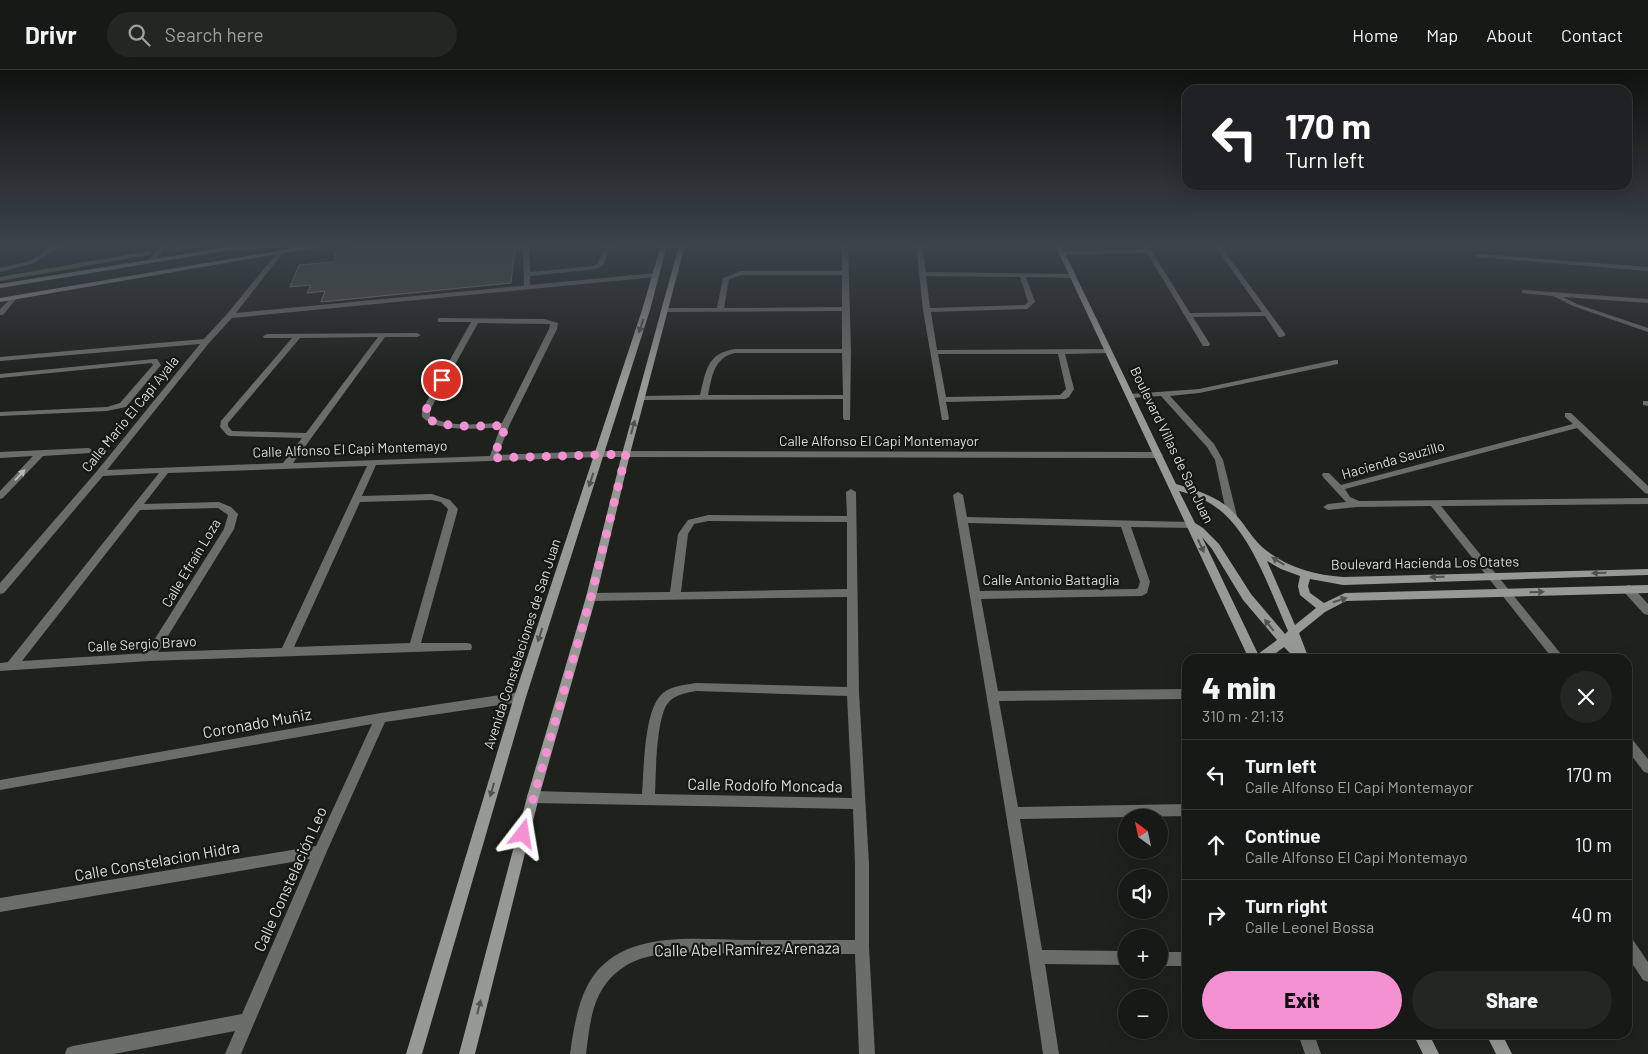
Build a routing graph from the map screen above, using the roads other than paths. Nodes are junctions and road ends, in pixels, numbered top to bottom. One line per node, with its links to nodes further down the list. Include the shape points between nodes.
1 (3, 291): 16 (street)
2 (57, 291): 16 (street)
3 (250, 291): 26 (street, Calle Mario El Capi Ayala)
4 (487, 291): 26 (street)
5 (651, 291): 59 (street, Avenida Constelaciones de San Juan, one-way to 59)
6 (671, 291): 20 (street)
7 (724, 291): 21 (street)
8 (845, 291): 19 (street)
9 (924, 291): 22 (street)
10 (1028, 291): 22 (street, via 1032,302 1027,307)
11 (1080, 291): 39 (street, Boulevard Villas de San Juan)
12 (1173, 291): 25 (street)
13 (1251, 291): 24 (street)
14 (1524, 292): 15 (street)
15 (1553, 294): 18 (street); 29 (street, via 1564,301)
16 (14, 298): 17 (street); 23 (street)
17 (0, 300)
18 (1648, 301)
19 (846, 309): 21 (street); 37 (street)
20 (666, 310): 21 (street); 47 (street)
21 (720, 310)
22 (927, 310): 40 (street)
23 (0, 313)
24 (1268, 314): 25 (street); 32 (street)
25 (1188, 315): 36 (street)
26 (230, 316): 35 (street, Calle Mario El Capi Ayala)
27 (440, 320): 28 (street)
28 (476, 320): 55 (street, via 554,324); 55 (street, via 426,410 426,417 440,424)
29 (1648, 330)
30 (384, 334): 31 (street); 34 (street); 56 (street)
31 (417, 335)
32 (1282, 335)
33 (267, 336): 34 (street)
34 (297, 337): 56 (street, via 224,423 224,427 230,433)
35 (206, 341): 41 (street); 67 (street, Calle Mario El Capi Ayala)
36 (1206, 344)
37 (847, 351): 46 (street); 48 (street, via 722,353 715,359)
38 (1060, 351): 39 (street); 40 (street); 49 (street, via 1070,389 1062,397)
39 (1108, 351): 45 (street, Boulevard Villas de San Juan)
40 (934, 352): 49 (street)
41 (0, 359)
42 (1335, 362): 44 (street, via 1199,391)
43 (0, 376): 50 (street, via 154,361 157,365 123,405 107,409)
44 (1163, 394): 45 (street); 81 (street, via 1211,446 1219,460)
45 (1130, 396): 62 (street, Boulevard Villas de San Juan)
46 (847, 397): 48 (street); 52 (street)
47 (641, 398): 48 (street); 60 (street, one-way to 47)
48 (703, 398)
49 (942, 400): 53 (street)
50 (0, 414)
51 (1568, 415): 54 (street)
52 (847, 418)
53 (946, 418)
54 (1578, 425): 70 (street, Hacienda Sauzillo); 71 (street)
55 (506, 426): 63 (street)
56 (308, 436): 65 (street)
57 (88, 451): 58 (street)
58 (40, 454): 61 (street); 74 (street, one-way to 58)
59 (600, 454): 60 (street, Calle Alfonso El Capi Montemayor); 63 (street, Calle Alfonso El Capi Montemayo); 115 (street, Avenida Constelaciones de San Juan, one-way to 115)
60 (626, 454): 62 (street, Calle Alfonso El Capi Montemayor); 97 (street)
61 (0, 455)
62 (1159, 455): 69 (street, Boulevard Villas de San Juan)
63 (493, 458): 64 (street, Calle Alfonso El Capi Montemayo)
64 (373, 463): 65 (street, Calle Alfonso El Capi Montemayo); 75 (street)
65 (286, 466): 66 (street, Calle Alfonso El Capi Montemayo)
66 (166, 470): 67 (street, Calle Alfonso El Capi Montemayo); 79 (street)
67 (100, 473): 91 (street, Calle Mario El Capi Ayala)
68 (1326, 475): 70 (street)
69 (1174, 486): 81 (street, Boulevard Hacienda Los Otates, via 1208,498); 85 (street, Boulevard Villas de San Juan)
70 (1339, 488): 78 (street, Hacienda Sauzillo, via 1347,499)
71 (1648, 491)
72 (850, 492): 82 (street, Calle Rodolfo Moncada)
73 (958, 495): 83 (street, Calle Antonio Battaglia)
74 (0, 496)
75 (356, 499): 102 (street, via 432,497 442,499 453,509); 104 (street)
76 (1648, 501): 77 (street)
77 (1433, 502): 78 (street); 89 (street)
78 (1357, 504): 80 (street)
79 (138, 507): 110 (street, Calle Efraín Loza, via 219,505 233,514 229,529); 111 (street)
80 (1328, 507)
81 (1232, 516): 86 (street, Boulevard Hacienda Los Otates)
82 (852, 519): 93 (street, Calle Rodolfo Moncada); 95 (street, via 708,518 691,522 682,534)
83 (963, 520): 84 (street); 96 (street, Calle Antonio Battaglia)
84 (1125, 524): 85 (street); 96 (street, Calle Antonio Battaglia, via 1145,582 1143,590 1138,593)
85 (1191, 525): 101 (street, one-way to 85, via 1246,595 1205,532); 105 (street, Boulevard Villas de San Juan, one-way to 105)
86 (1256, 547): 88 (street, Boulevard Hacienda Los Otates, one-way to 86, via 1280,564); 100 (street)
87 (1648, 572): 89 (street, Boulevard Hacienda Los Otates, one-way to 89)
88 (1306, 574): 89 (street, Boulevard Hacienda Los Otates, one-way to 88, via 1343,581); 98 (street, via 1305,595)
89 (1492, 576): 94 (street)
90 (1648, 589): 92 (street)
91 (0, 590)
92 (1628, 590): 94 (street, one-way to 92); 99 (street)
93 (852, 592): 95 (street); 112 (street, Calle Rodolfo Moncada)
94 (1506, 592): 98 (street, one-way to 94, via 1345,597); 109 (street)
95 (675, 595): 97 (street)
96 (976, 595): 114 (street)
97 (591, 597): 120 (street)
98 (1323, 607): 100 (street)
99 (1648, 611)
100 (1293, 634): 101 (street); 108 (street)
101 (1283, 641): 106 (street); 107 (street)
102 (414, 647): 103 (street, Calle Sergio Bravo); 104 (street, Calle Sergio Bravo)
103 (467, 647)
104 (286, 652): 110 (street, Calle Sergio Bravo)
105 (1253, 654)
106 (1266, 654)
107 (1299, 654)
108 (1303, 654)
109 (1556, 654)
110 (149, 657): 111 (street, Calle Sergio Bravo)
111 (6, 667)
112 (854, 692): 121 (street, via 696,687 676,691 664,700 656,716); 122 (street, Calle Rodolfo Moncada)
113 (1182, 694): 114 (street)
114 (993, 696): 124 (street)
115 (520, 697): 116 (street, Coronado Muñiz); 140 (street, Avenida Constelaciones de San Juan, one-way to 140)
116 (381, 718): 119 (street, Coronado Muñiz); 125 (street, Calle Constelación Leo)
117 (1632, 748): 118 (street)
118 (1648, 768)
119 (0, 785)
120 (533, 797): 121 (street, Calle Rodolfo Moncada); 141 (street, one-way to 120)
121 (648, 799): 122 (street, Calle Rodolfo Moncada)
122 (859, 804): 127 (street)
123 (1182, 810): 124 (street)
124 (1013, 814): 129 (street)
125 (320, 851): 126 (street, Calle Constelacion Hidra); 134 (street, Calle Constelación Leo)
126 (0, 905)
127 (862, 947): 142 (street, Calle Abel Ramírez Arenaza, via 671,948 638,952 620,960 588,998); 143 (street)
128 (1632, 951): 133 (street)
129 (1035, 957): 130 (street); 144 (street)
130 (1118, 958)
131 (1168, 959): 132 (street)
132 (1182, 960)
133 (1648, 975)
134 (247, 1021): 138 (street); 139 (street, Calle Constelación Leo)
135 (1308, 1039): 145 (street)
136 (1424, 1039): 146 (street)
137 (1496, 1039): 147 (street)
138 (73, 1054)
139 (233, 1054)
140 (414, 1054)
141 (467, 1054)
142 (578, 1054)
143 (867, 1054)
144 (1051, 1054)
145 (1313, 1054)
146 (1431, 1054)
147 (1504, 1054)

